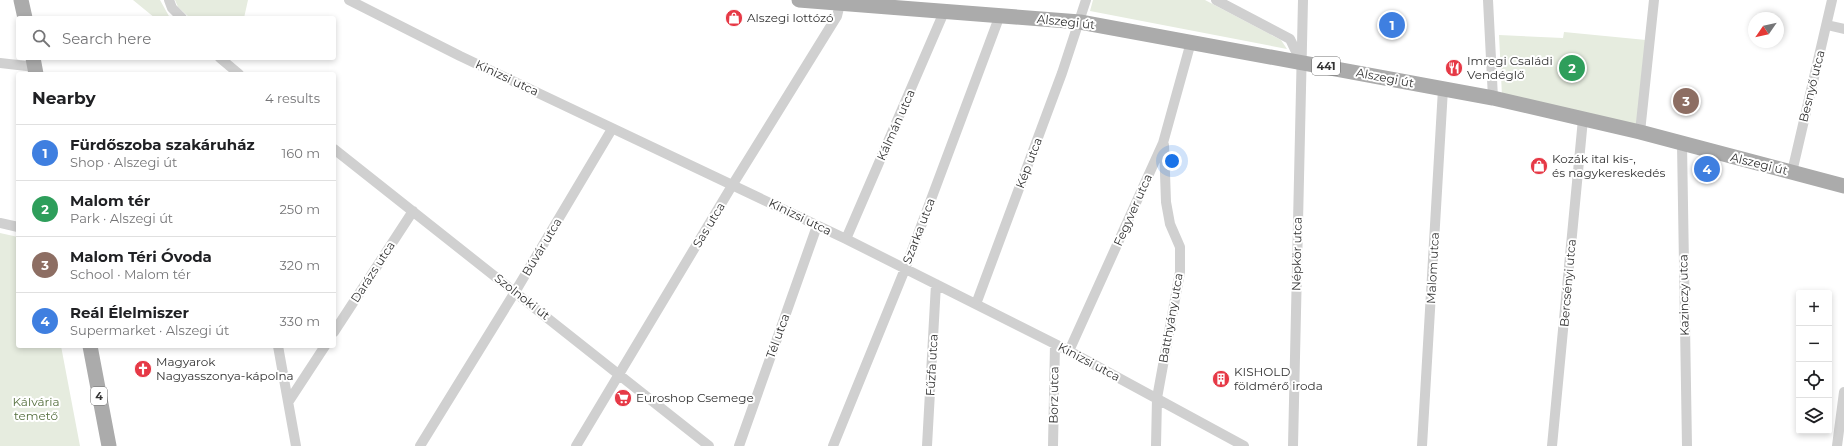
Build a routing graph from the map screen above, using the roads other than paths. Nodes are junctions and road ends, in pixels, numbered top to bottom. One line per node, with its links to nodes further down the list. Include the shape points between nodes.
1 (21, 0): 15 (main road)
2 (349, 0): 12 (street, Kinizsi utca)
3 (805, 0): 10 (main road, Alszegi út / 441)
4 (1086, 0): 17 (street, Kép utca)
5 (1216, 0): 22 (street, via 1290,39)
6 (1303, 0): 22 (street, Népkör utca)
7 (1488, 0): 28 (street)
8 (1654, 0): 31 (street)
9 (1832, 0): 18 (street, Besnyő utca)
10 (840, 2): 13 (main road, Alszegi út / 441); 36 (street, Sas utca, via 837,16)
11 (171, 4): 16 (street)
12 (365, 4): 30 (street, Kinizsi utca, via 460,56)
13 (944, 12): 14 (main road, Alszegi út / 441); 42 (street, Kálmán utca)
14 (1000, 15): 17 (main road, Alszegi út / 441); 43 (street, Szarka utca)
15 (25, 16)
16 (180, 16)
17 (1080, 22): 20 (main road, Alszegi út / 441); 46 (street, Kép utca)
18 (1827, 25): 19 (street); 35 (street, Besnyő utca)
19 (1844, 29)
20 (1191, 42): 22 (main road, Alszegi út / 441); 32 (street, Fegyver utca)
21 (222, 60): 25 (street); 26 (street)
22 (1301, 62): 27 (main road, Alszegi út / 441); 68 (street, Népkör utca)
23 (0, 63): 24 (street)
24 (34, 66)
25 (225, 72)
26 (237, 72)
27 (1443, 89): 28 (main road, Alszegi út / 441); 69 (street, Malom utca)
28 (1493, 98): 29 (main road, Alszegi út / 441)
29 (1583, 119): 31 (main road, Alszegi út / 441); 70 (street, Bercsényi utca)
30 (612, 129): 36 (street, Kinizsi utca); 45 (street, Búvár utca)
31 (1640, 132): 33 (main road, Alszegi út / 441)
32 (1163, 143): 52 (street, Fegyver utca); 55 (street, Batthyány utca, via 1166,202 1170,224 1180,247 1180,272)
33 (1682, 144): 35 (main road, Alszegi út / 441); 71 (street, Kazinczy utca)
34 (336, 151): 38 (street, Szolnoki út)
35 (1792, 172): 37 (main road, Alszegi út / 441)
36 (733, 184): 40 (street, Kinizsi utca); 53 (street, Sas utca)
37 (1844, 186)
38 (413, 211): 45 (street, Szolnoki út); 47 (street, Darázs utca)
39 (0, 223): 41 (street)
40 (817, 226): 42 (street, Kinizsi utca); 62 (street, Tél utca)
41 (16, 227)
42 (846, 239): 43 (street, Kinizsi utca)
43 (904, 269): 44 (street, Kinizsi utca); 63 (street, Szarka utca)
44 (936, 284): 46 (street, Kinizsi utca); 64 (street, Fűzfa utca)
45 (515, 292): 53 (street, Szolnoki út); 59 (street, Búvár utca)
46 (976, 304): 48 (street, Kinizsi utca)
47 (336, 329)
48 (1055, 344): 52 (street, Kinizsi utca); 65 (street, Borz utca)
49 (90, 348): 57 (main road, 4)
50 (278, 348): 56 (street)
51 (324, 348): 56 (street)
52 (1069, 351): 55 (street, Kinizsi utca)
53 (620, 374): 60 (street, Sas utca); 61 (street, Szolnoki út)
54 (1844, 392): 72 (street)
55 (1157, 398): 66 (street, Batthyány utca); 67 (street, Kinizsi utca)
56 (289, 402): 58 (street)
57 (109, 446)
58 (296, 446)
59 (420, 446)
60 (576, 446)
61 (709, 446)
62 (739, 446)
63 (833, 446)
64 (927, 446)
65 (1053, 446)
66 (1156, 446)
67 (1244, 446)
68 (1293, 446)
69 (1422, 446)
70 (1552, 446)
71 (1687, 446)
72 (1838, 446)

